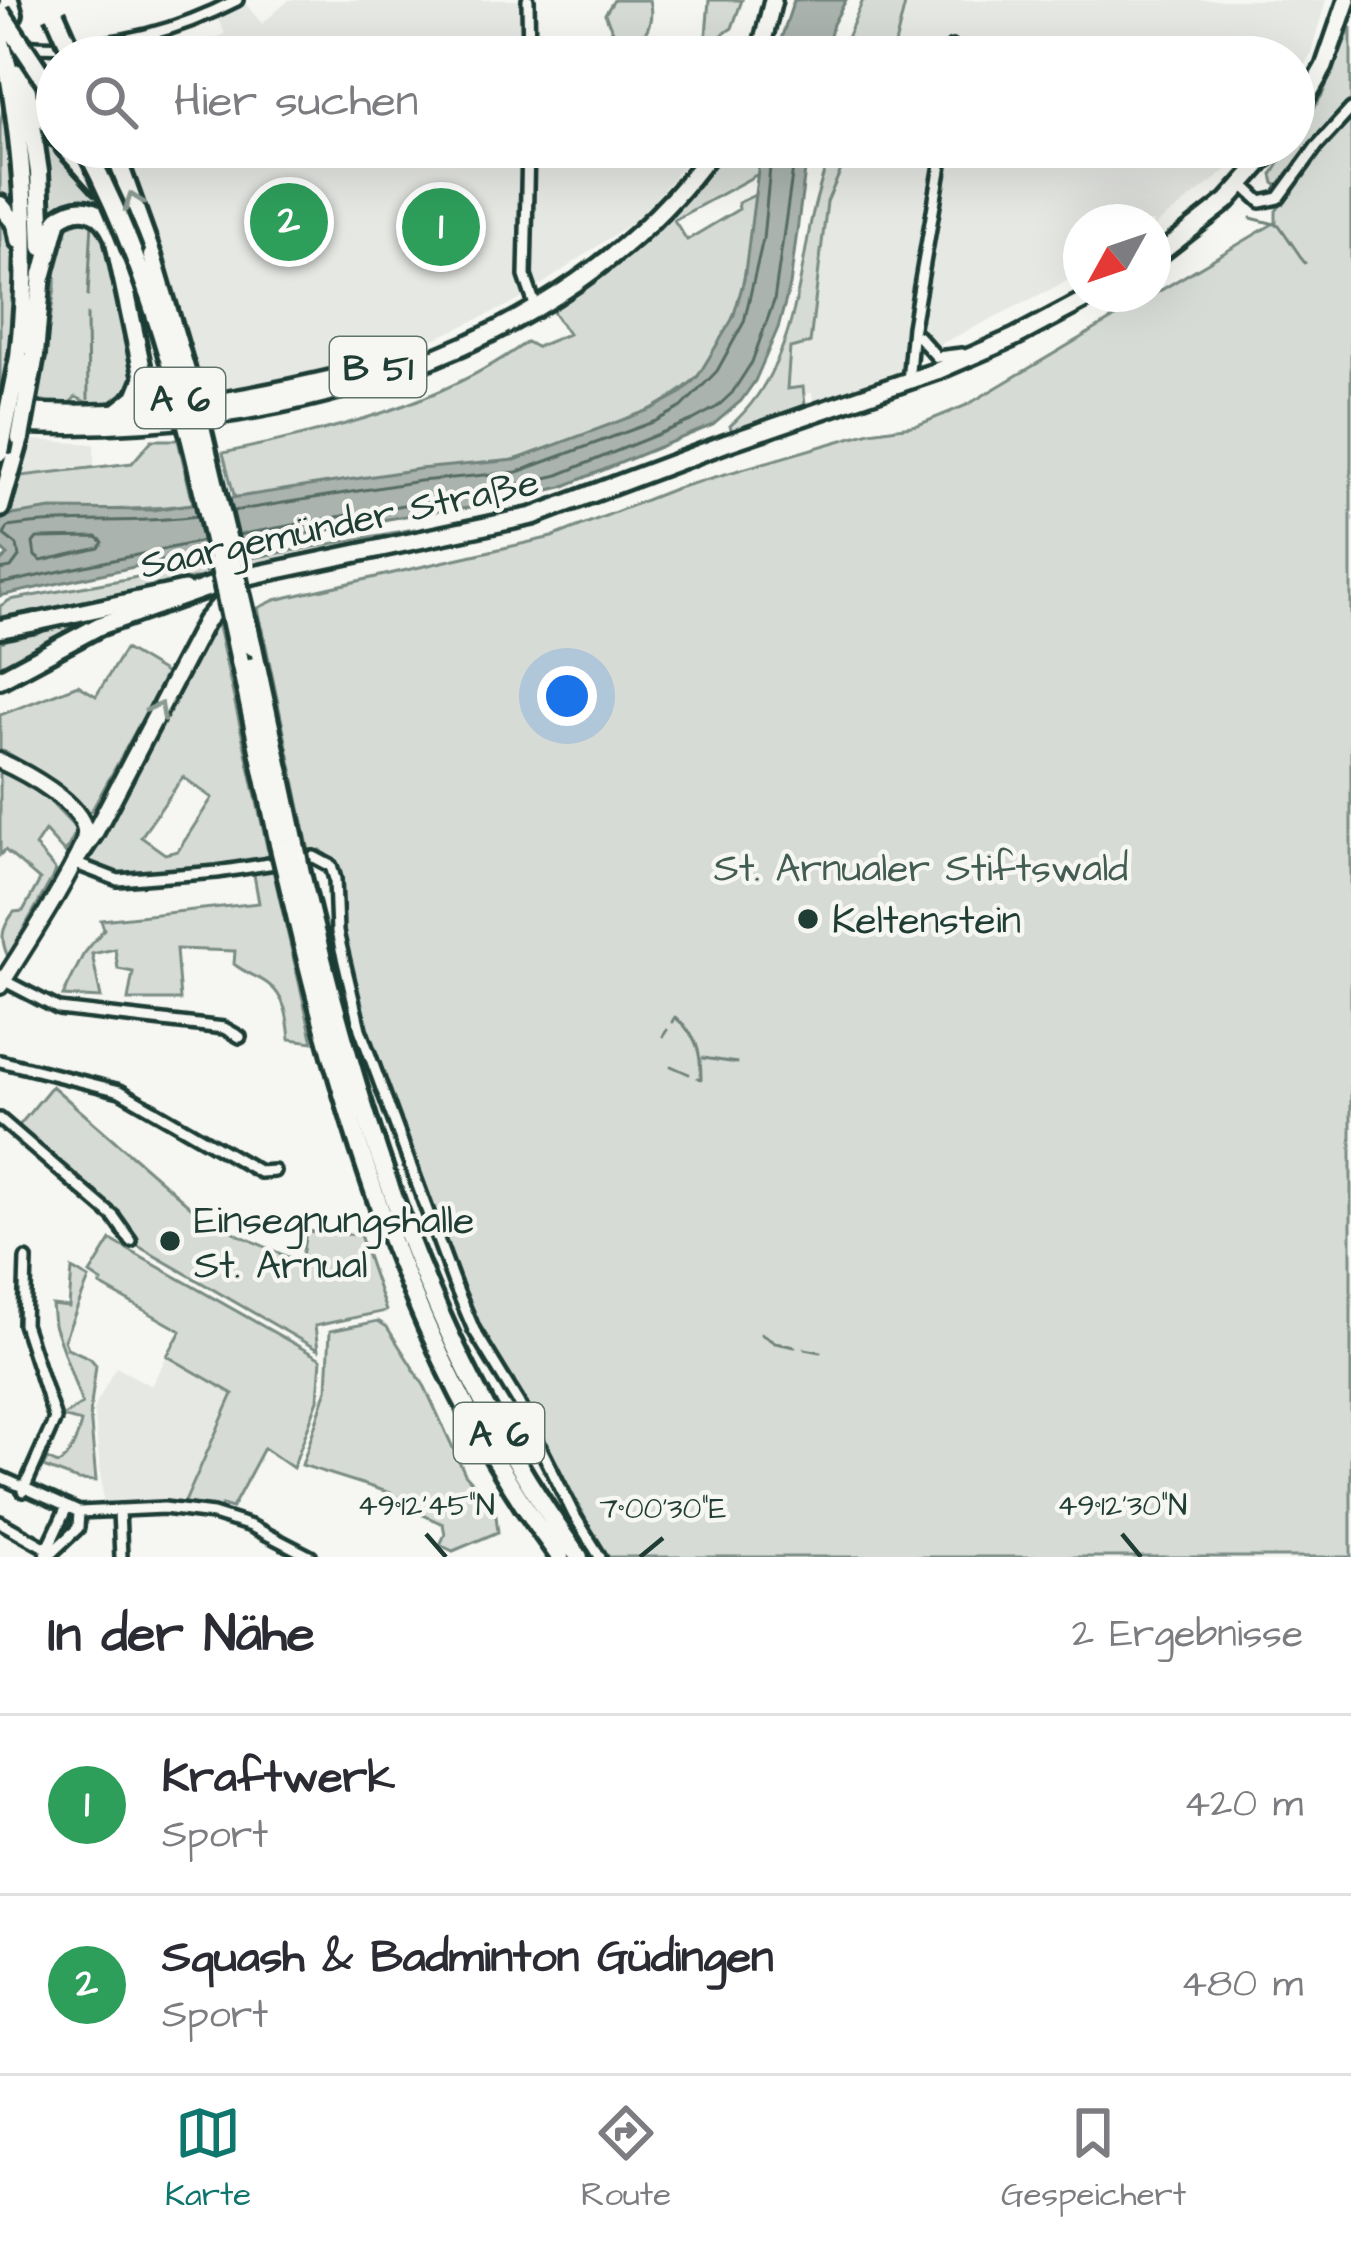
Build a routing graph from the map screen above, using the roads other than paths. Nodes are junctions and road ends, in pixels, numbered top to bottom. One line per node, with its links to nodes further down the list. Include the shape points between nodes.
1 (237, 0): 8 (street)
2 (528, 0): 9 (street)
3 (773, 0): 10 (main road)
4 (1347, 0): 15 (main road)
5 (51, 7): 7 (highway, bridge)
6 (7, 9): 13 (highway, bridge); 14 (highway, bridge)
7 (64, 36)
8 (142, 36)
9 (529, 36)
10 (764, 36)
11 (0, 40): 12 (street); 14 (highway, bridge)
12 (36, 43)
13 (36, 61)
14 (15, 63): 16 (highway); 19 (highway)
15 (1315, 83)
16 (36, 102)
17 (1351, 109): 18 (street)
18 (1315, 149)
19 (36, 158)
20 (38, 168): 32 (highway)
21 (85, 168): 40 (highway, via 112,206)
22 (95, 168): 52 (highway, A 6, bridge, via 158,320)
23 (120, 168): 52 (highway, A 6, one-way to 23, bridge, via 176,331)
24 (527, 168): 33 (street, via 525,265)
25 (698, 168): 33 (main road, B 51, via 629,239)
26 (940, 168): 35 (street)
27 (1257, 168): 29 (main road)
28 (1301, 168): 29 (street, via 1280,198 1261,202)
29 (1243, 185): 31 (main road)
30 (0, 205): 32 (highway, via 16,224)
31 (1171, 245)
32 (34, 280): 38 (highway); 40 (highway, via 58,219 77,209 104,219)
33 (535, 304): 41 (main road, B 51, via 404,358); 44 (main road, B 51, via 367,381 256,410)
34 (1063, 310): 37 (main road, Saargemünder Straße)
35 (916, 315): 36 (street); 39 (street)
36 (918, 336): 37 (street, via 937,356); 39 (street)
37 (980, 352): 39 (main road, Saargemünder Straße)
38 (27, 356): 46 (highway, bridge); 47 (highway, bridge, via 20,438)
39 (916, 379): 48 (main road, Saargemünder Straße, via 533,516)
40 (150, 380): 41 (highway, via 183,404); 43 (highway); 44 (highway)
41 (214, 405): 44 (main road, B 51)
42 (0, 410): 43 (main road, B 51)
43 (116, 413): 44 (main road, B 51)
44 (155, 416): 45 (main road, B 51)
45 (0, 423)
46 (0, 452)
47 (0, 508)
48 (302, 567): 49 (main road, Saargemünder Straße); 55 (main road, one-way to 48, via 213,608 248,581)
49 (226, 580): 50 (main road, Saargemünder Straße); 53 (highway, via 99,626)
50 (36, 622): 51 (highway)
51 (0, 633)
52 (246, 654): 65 (highway, A 6, bridge, via 350,1119)
53 (0, 680)
54 (0, 761): 56 (street, via 38,779)
55 (106, 810): 56 (street); 57 (main road)
56 (82, 822): 57 (street)
57 (75, 861): 58 (street); 78 (street, via 127,880 318,857 333,871 340,949 366,1047 468,1318)
58 (2, 983): 59 (street, via 58,1009 224,1028)
59 (240, 1037)
60 (0, 1061): 62 (street, via 120,1091 260,1172)
61 (0, 1119): 63 (street)
62 (274, 1171)
63 (131, 1241)
64 (26, 1259): 67 (street, via 24,1324 55,1419)
65 (427, 1306): 76 (highway, A 6, via 487,1442); 77 (highway, A 6)
66 (0, 1477): 67 (street)
67 (23, 1491): 68 (street)
68 (66, 1509): 70 (street); 72 (street)
69 (119, 1510): 70 (street); 73 (street, via 213,1514); 74 (street)
70 (79, 1512): 72 (street, via 78,1528)
71 (0, 1522): 72 (street)
72 (46, 1554)
73 (296, 1554): 75 (street)
74 (121, 1557)
75 (311, 1557)
76 (560, 1557)
77 (579, 1557)
78 (600, 1557)

